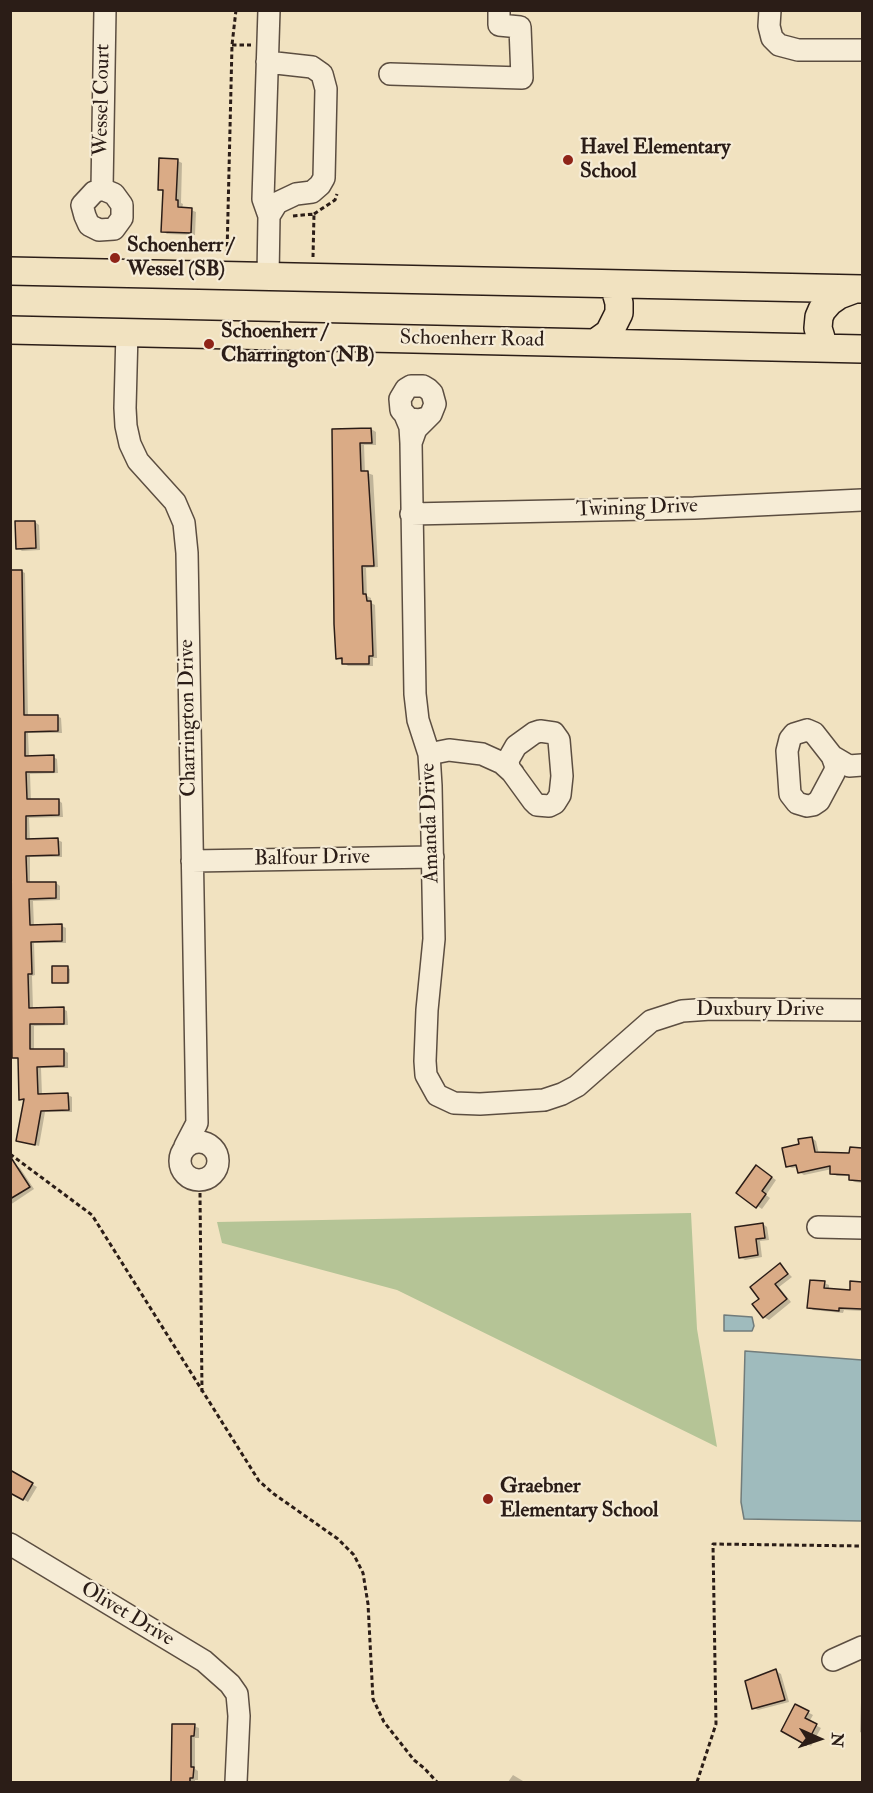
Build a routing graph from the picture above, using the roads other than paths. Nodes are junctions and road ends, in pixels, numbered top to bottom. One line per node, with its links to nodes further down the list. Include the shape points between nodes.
1 (105, 10): 8 (street, Wessel Court)
2 (268, 10): 6 (street)
3 (499, 10): 7 (street, via 499,25 520,27 522,78)
4 (770, 10): 5 (street, via 772,38 780,45 798,50)
5 (862, 50)
6 (267, 62): 9 (street, via 263,199); 9 (street, via 312,67 322,74 326,89 324,178 312,192 277,203)
7 (390, 74)
8 (102, 189)
9 (269, 216): 11 (street)
10 (10, 271): 11 (main road)
11 (268, 277): 12 (main road)
12 (614, 285): 13 (main road); 16 (main road, via 619,313 609,333)
13 (859, 289): 17 (main road, via 839,296 822,310 818,328)
14 (10, 330): 15 (main road, Schoenherr Road)
15 (127, 332): 16 (main road, Schoenherr Road); 30 (street, Charrington Drive, via 125,408 130,444 138,461 175,502 184,523)
16 (595, 343): 17 (main road, Schoenherr Road)
17 (824, 348): 18 (main road, Schoenherr Road)
18 (862, 349)
19 (405, 415): 20 (street, via 415,420); 20 (street, via 400,405 402,394 411,386 423,386 432,393 435,404); 21 (street, Amanda Drive)
20 (426, 418): 21 (street)
21 (411, 442): 23 (street, Amanda Drive)
22 (862, 500): 23 (street, Twining Drive)
23 (411, 514): 25 (street, Amanda Drive, via 415,694)
24 (516, 746): 26 (street); 28 (street, via 508,760); 28 (street, via 534,733 554,733 559,740 560,795 549,806 537,805)
25 (429, 754): 26 (street, via 449,750); 29 (street, Amanda Drive)
26 (494, 759): 28 (street)
27 (848, 763): 27 (street, via 831,779 819,801 802,805 793,800 788,751 794,734 807,730 814,733)
28 (513, 773)
29 (433, 857): 30 (street, Balfour Drive); 32 (street, Amanda Drive, via 434,939 425,1061 426,1075)
30 (192, 861): 33 (street, Charrington Drive)
31 (862, 1010): 32 (street, Duxbury Drive, via 682,1011 651,1021 577,1086 562,1094 544,1100 480,1104 454,1103)
32 (437, 1095)
33 (197, 1123): 34 (street, Charrington Drive); 35 (street, Charrington Drive)
34 (209, 1144): 35 (street, via 197,1141); 35 (street, Charrington Drive, via 217,1154 217,1166 210,1176 200,1180 187,1176 179,1165)
35 (185, 1146)
36 (818, 1227): 37 (street)
37 (862, 1228)
38 (10, 1544): 41 (street, Olivet Drive, via 204,1661 222,1676 237,1694)
39 (862, 1647): 40 (street)
40 (833, 1660)
41 (236, 1782)

